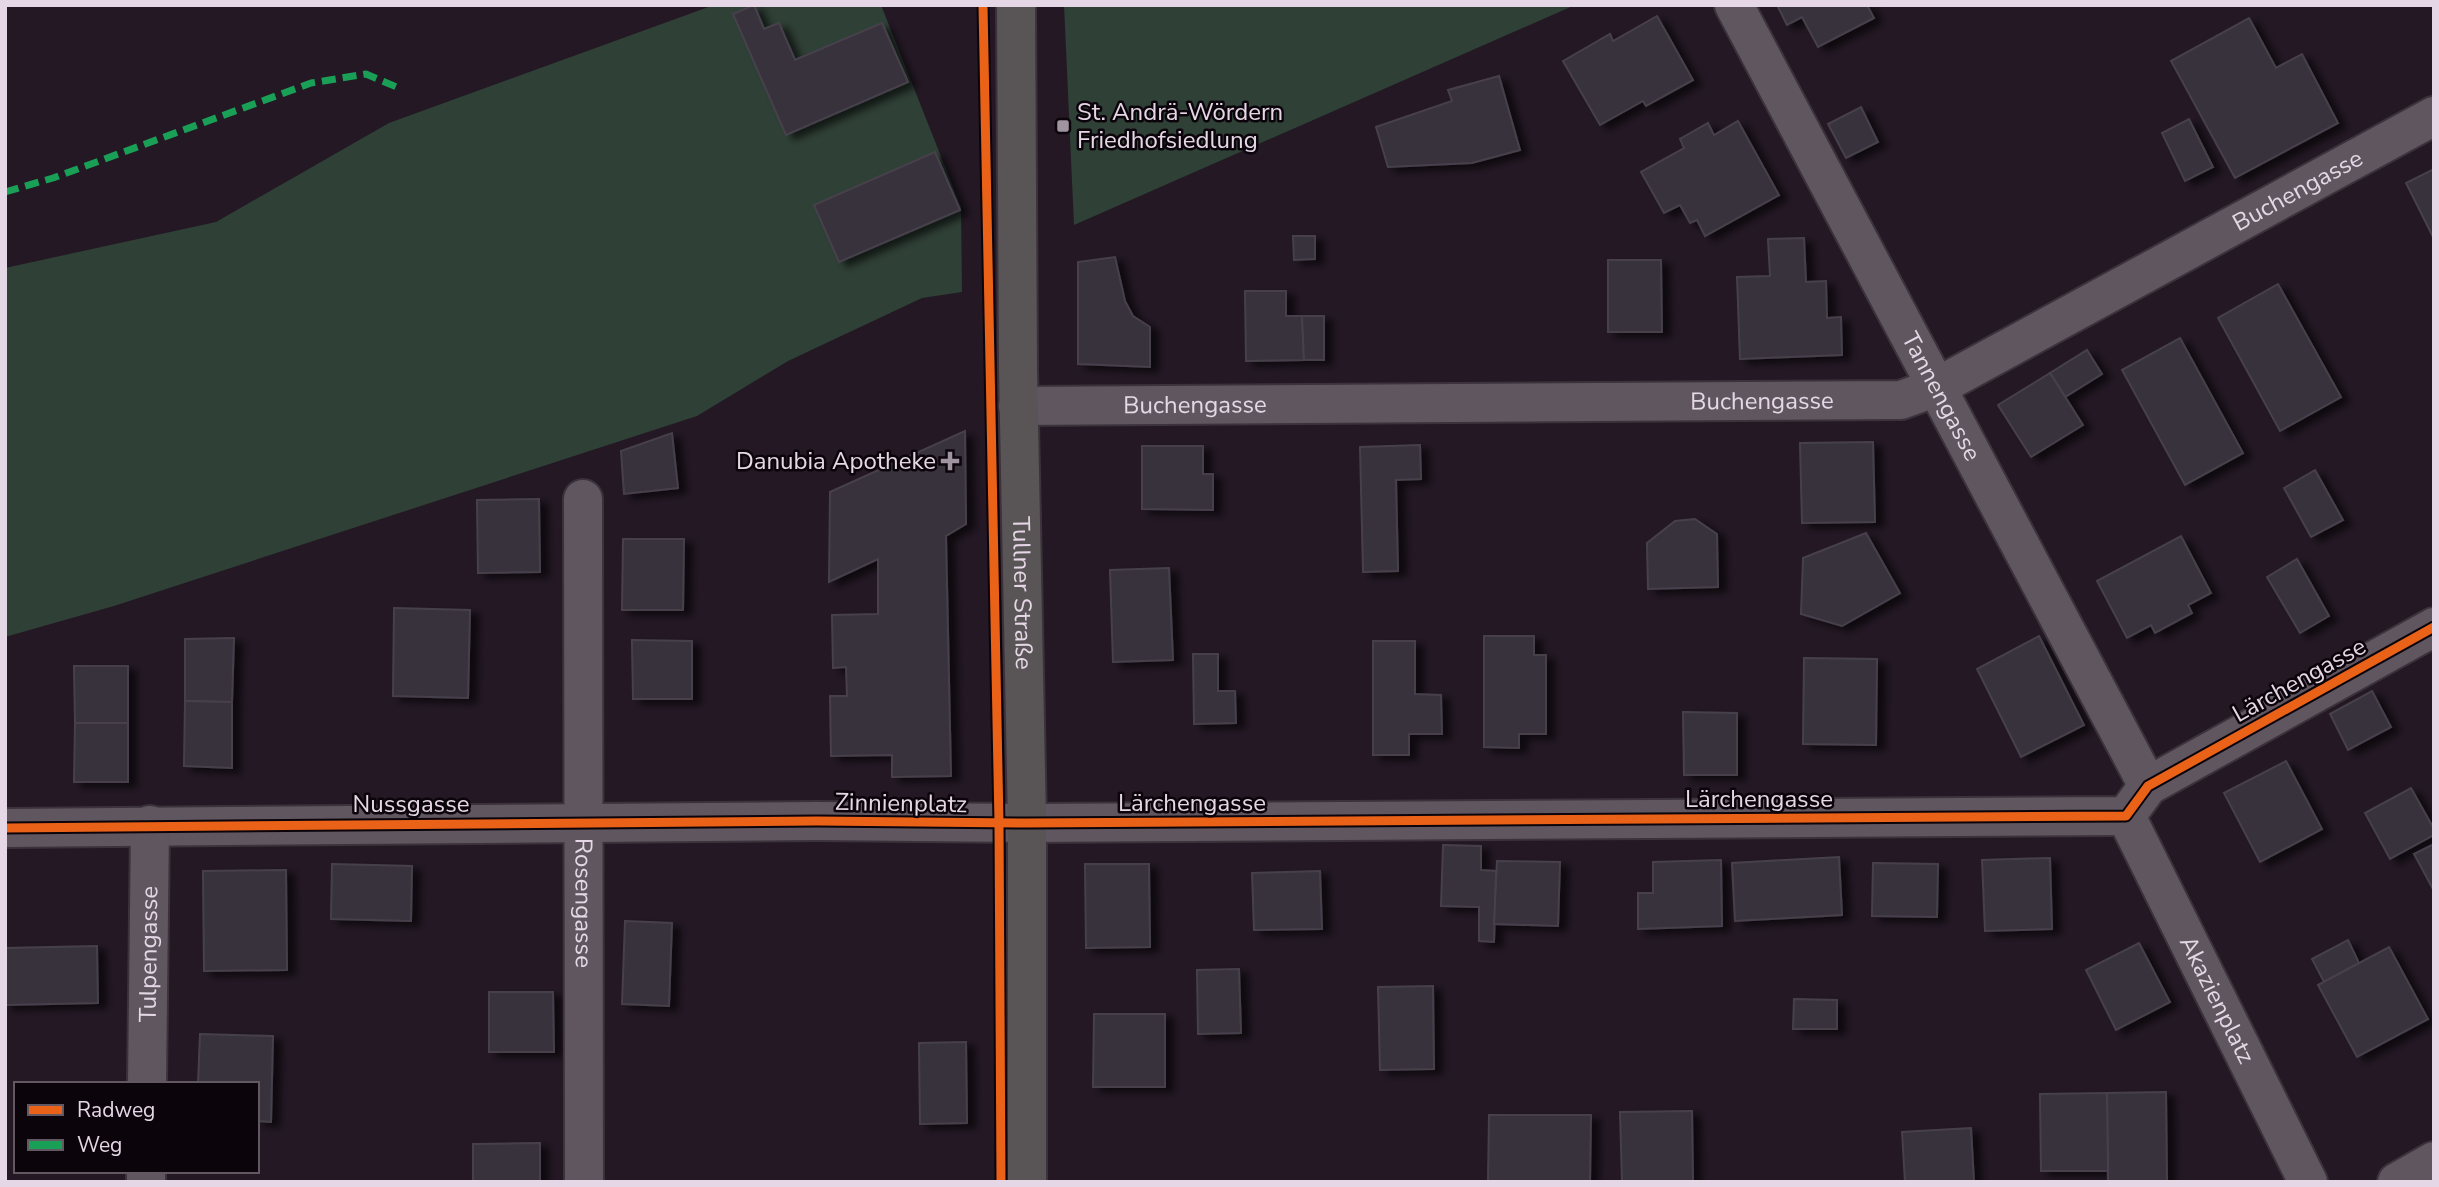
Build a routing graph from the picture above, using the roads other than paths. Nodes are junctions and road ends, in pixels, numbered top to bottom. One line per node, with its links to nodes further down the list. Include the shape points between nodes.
1 (1016, 5): 5 (main road, Tullner Straße)
2 (1734, 5): 4 (street, Tannengasse)
3 (2434, 116): 4 (street, Buchengasse)
4 (1937, 387): 5 (street, Buchengasse, via 1900,401); 8 (street, Tannengasse)
5 (1018, 406): 11 (main road, Tullner Straße)
6 (583, 499): 10 (street, Rosengasse)
7 (2434, 627): 8 (street, Lärchengasse)
8 (2137, 801): 11 (street, Lärchengasse); 18 (street, Akazienplatz)
9 (817, 821): 10 (street, Nussgasse); 11 (street, Zinnienplatz)
10 (582, 823): 12 (street, Nussgasse); 16 (street, Rosengasse)
11 (1027, 823): 17 (main road, Tullner Straße)
12 (150, 825): 13 (street, Nussgasse); 14 (street, Tulpengasse)
13 (5, 828)
14 (147, 1082)
15 (2434, 1161): 19 (street)
16 (584, 1182)
17 (1027, 1182)
18 (2308, 1182)
19 (2397, 1182)

